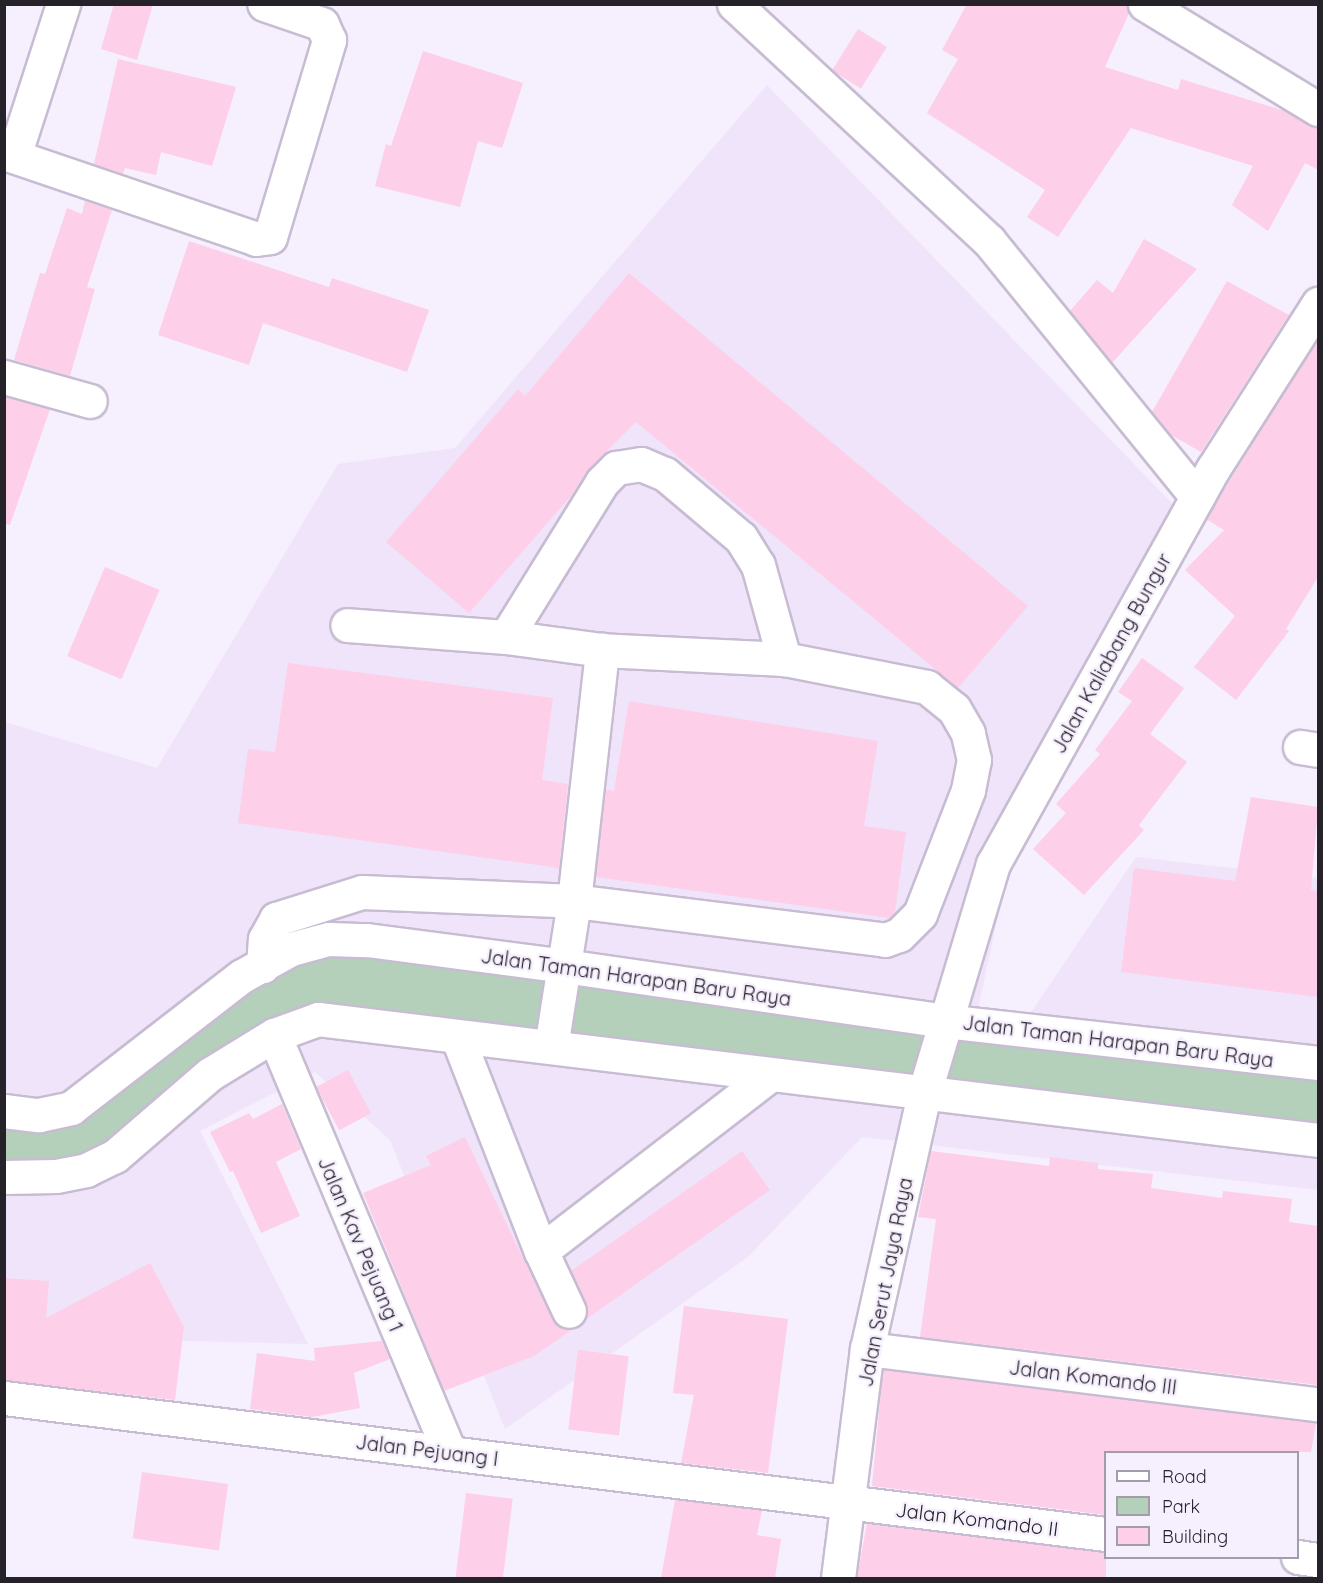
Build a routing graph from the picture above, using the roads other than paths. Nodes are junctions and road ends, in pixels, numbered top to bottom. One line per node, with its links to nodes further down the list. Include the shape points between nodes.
1 (63, 4): 6 (street)
2 (264, 4): 6 (street, via 322,24 329,40 270,237 256,239)
3 (734, 4): 10 (street, via 989,241)
4 (1145, 4): 5 (street)
5 (1318, 109)
6 (9, 154)
7 (1318, 304): 10 (street, Jalan Kaliabang Bungur)
8 (4, 377): 9 (street)
9 (90, 401)
10 (1197, 497): 18 (street, Jalan Kaliabang Bungur, via 993,864)
11 (347, 625): 12 (street)
12 (506, 638): 13 (street); 14 (street, via 602,482 616,468 641,464 665,474 741,538 758,565)
13 (602, 650): 14 (street); 15 (street)
14 (784, 659): 15 (street, via 927,687 954,709 968,733 974,760 968,790 931,892 910,927 885,940)
15 (574, 901): 16 (street, via 362,892 276,919 265,939); 17 (street)
16 (263, 966): 17 (street, Jalan Taman Harapan Baru Raya, via 291,949 329,939 367,940); 25 (street, Jalan Taman Harapan Baru Raya, via 242,976 70,1108 39,1115)
17 (564, 966): 18 (street, Jalan Taman Harapan Baru Raya); 21 (street)
18 (944, 1021): 22 (street, Jalan Taman Harapan Baru Raya); 24 (street, Jalan Kaliabang Bungur)
19 (274, 1035): 20 (street, via 318,1019); 27 (street, via 210,1074 115,1156 86,1170 56,1176); 33 (street, Jalan Kav Pejuang 1)
20 (457, 1036): 21 (street); 28 (street)
21 (551, 1047): 23 (street)
22 (1318, 1064)
23 (768, 1076): 24 (street); 28 (street)
24 (924, 1094): 26 (street); 30 (street, Jalan Serut Jaya Raya)
25 (4, 1111)
26 (1318, 1140)
27 (4, 1177)
28 (541, 1251): 29 (street)
29 (569, 1311)
30 (867, 1349): 32 (street, Jalan Komando III); 34 (street, Jalan Serut Jaya Raya)
31 (4, 1398): 33 (street, Jalan Pejuang I)
32 (1318, 1404)
33 (449, 1452): 34 (street, Jalan Pejuang I)
34 (849, 1503): 35 (street, Jalan Komando II); 38 (street, Jalan Serut Jaya Raya)
35 (1104, 1534)
36 (1299, 1557): 37 (street)
37 (1318, 1560)
38 (838, 1578)

